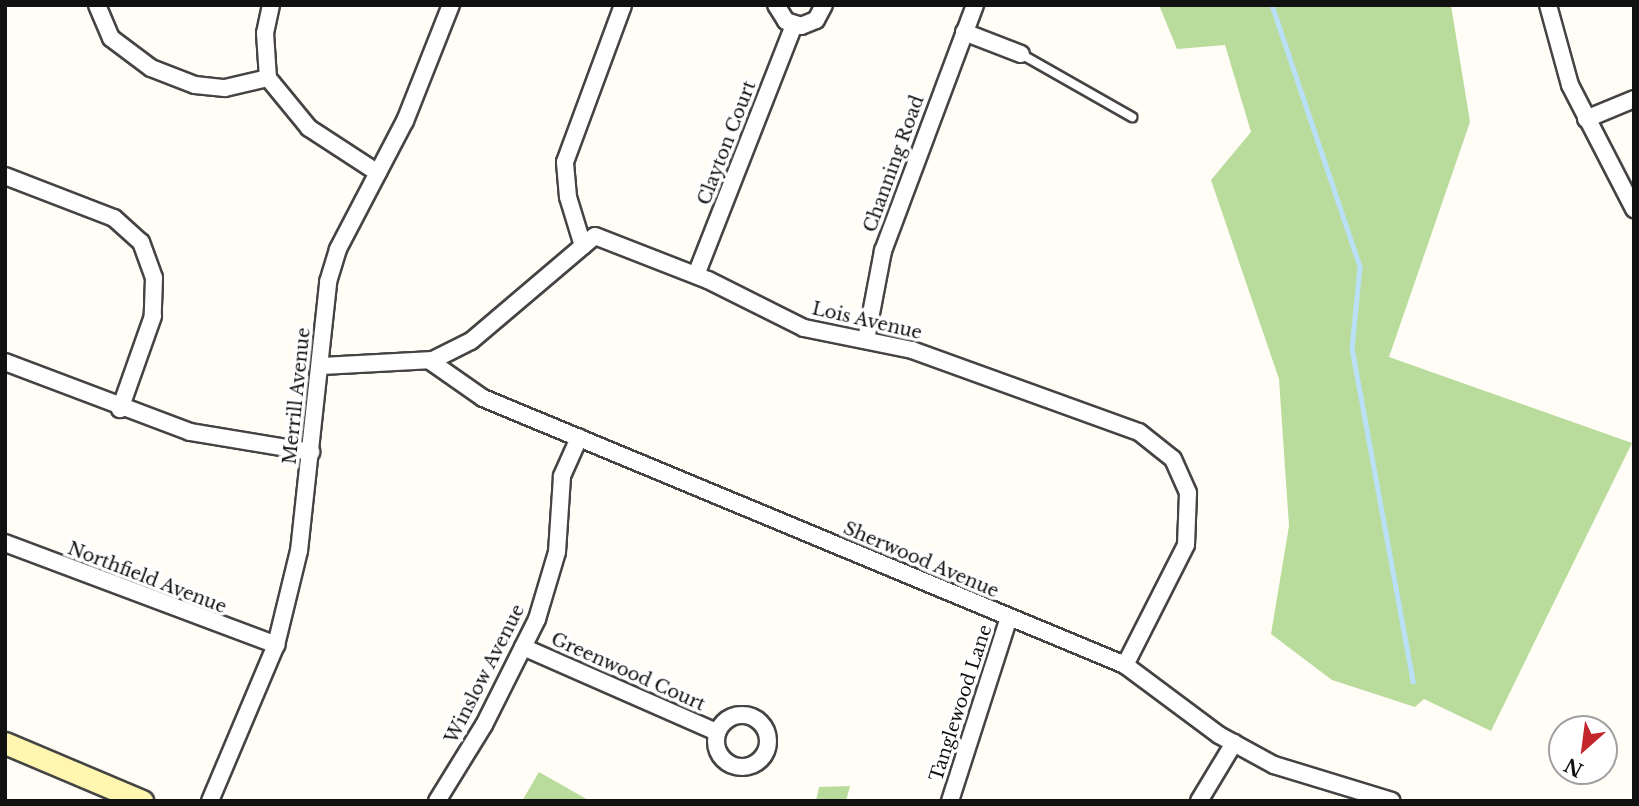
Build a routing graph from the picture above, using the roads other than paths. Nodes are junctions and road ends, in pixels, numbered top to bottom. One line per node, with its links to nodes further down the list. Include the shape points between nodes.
1 (97, 5): 12 (street, via 111,38 151,68 195,85 225,88)
2 (271, 5): 12 (street, via 265,33)
3 (451, 5): 16 (street, Merrill Avenue, via 405,121)
4 (624, 5): 19 (street, via 565,162 568,197)
5 (776, 5): 9 (street, via 780,16)
6 (824, 5): 9 (street, via 816,20)
7 (975, 5): 10 (street, Channing Road)
8 (1548, 5): 15 (street, via 1570,85)
9 (794, 25): 20 (street, Clayton Court)
10 (964, 32): 11 (street); 21 (street, Channing Road, via 883,251)
11 (1021, 54): 14 (lane)
12 (268, 78): 16 (street, via 309,128)
13 (1634, 99): 15 (street)
14 (1132, 117)
15 (1586, 119): 18 (street)
16 (378, 173): 24 (street, Merrill Avenue, via 354,215 332,271)
17 (5, 176): 25 (street, via 114,218 141,242 154,278 153,316)
18 (1634, 209)
19 (583, 246): 20 (street, Lois Avenue, via 595,236); 22 (street, via 471,341)
20 (696, 275): 21 (street, Lois Avenue, via 804,328)
21 (866, 340): 32 (street, Lois Avenue, via 912,350 1139,432 1173,459 1188,493 1186,545)
22 (430, 361): 24 (street); 26 (street, Sherwood Avenue, via 483,398)
23 (5, 362): 25 (street)
24 (322, 366): 27 (street, Merrill Avenue)
25 (120, 409): 27 (street, via 190,432)
26 (579, 438): 29 (street, Sherwood Avenue); 31 (street, Winslow Avenue, via 562,476 557,552 537,619)
27 (311, 452): 30 (street, Merrill Avenue, via 299,551)
28 (5, 543): 30 (street, Northfield Avenue)
29 (1009, 617): 32 (street, Sherwood Avenue); 39 (street, Tanglewood Lane)
30 (276, 645): 37 (street, Merrill Avenue)
31 (523, 647): 33 (street, Greenwood Court); 38 (street, Winslow Avenue, via 484,725)
32 (1125, 665): 35 (street, Sherwood Avenue, via 1171,703)
33 (717, 732)
34 (5, 743): 36 (street)
35 (1234, 743): 40 (street); 41 (street, Sherwood Avenue, via 1275,765)
36 (142, 801)
37 (209, 801)
38 (437, 801)
39 (950, 801)
40 (1199, 801)
41 (1392, 801)

